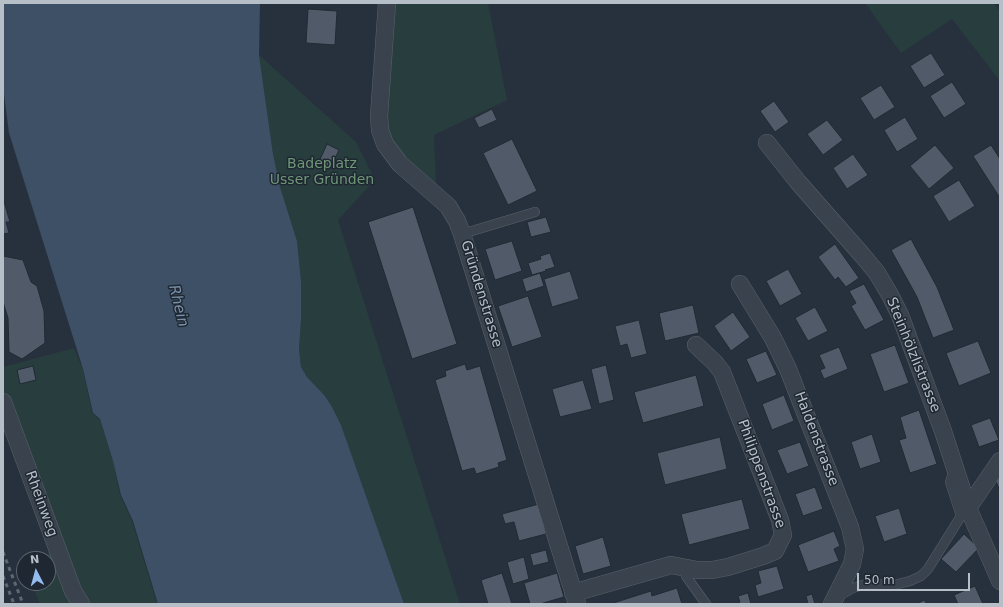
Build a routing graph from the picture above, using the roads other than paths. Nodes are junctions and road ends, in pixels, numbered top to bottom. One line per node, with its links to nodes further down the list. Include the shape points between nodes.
1 (387, 3): 4 (street, Gründenstrasse, via 380,130 385,144 400,164 448,206)
2 (767, 144): 9 (street, Steinhölzlistrasse, via 877,273 890,294 943,431)
3 (535, 212): 4 (lane)
4 (462, 234): 13 (street, Gründenstrasse)
5 (740, 284): 14 (street, Haldenstrasse, via 773,338 788,369 850,527 855,549 852,564)
6 (696, 345): 11 (street, Philippenstrasse, via 722,372 780,520 783,535 775,551 763,556 712,570)
7 (3, 402): 15 (street, Rheinweg, via 73,591)
8 (1000, 461): 10 (street)
9 (954, 469): 10 (street, Steinhölzlistrasse); 14 (lane, via 950,482 961,516 928,569 910,581 894,585 866,584 853,588)
10 (968, 508): 12 (street, Steinhölzlistrasse)
11 (683, 567): 13 (street, Philippenstrasse, via 671,565); 16 (lane, via 686,576)
12 (1000, 581)
13 (575, 598)
14 (833, 602)
15 (81, 604)
16 (706, 604)

